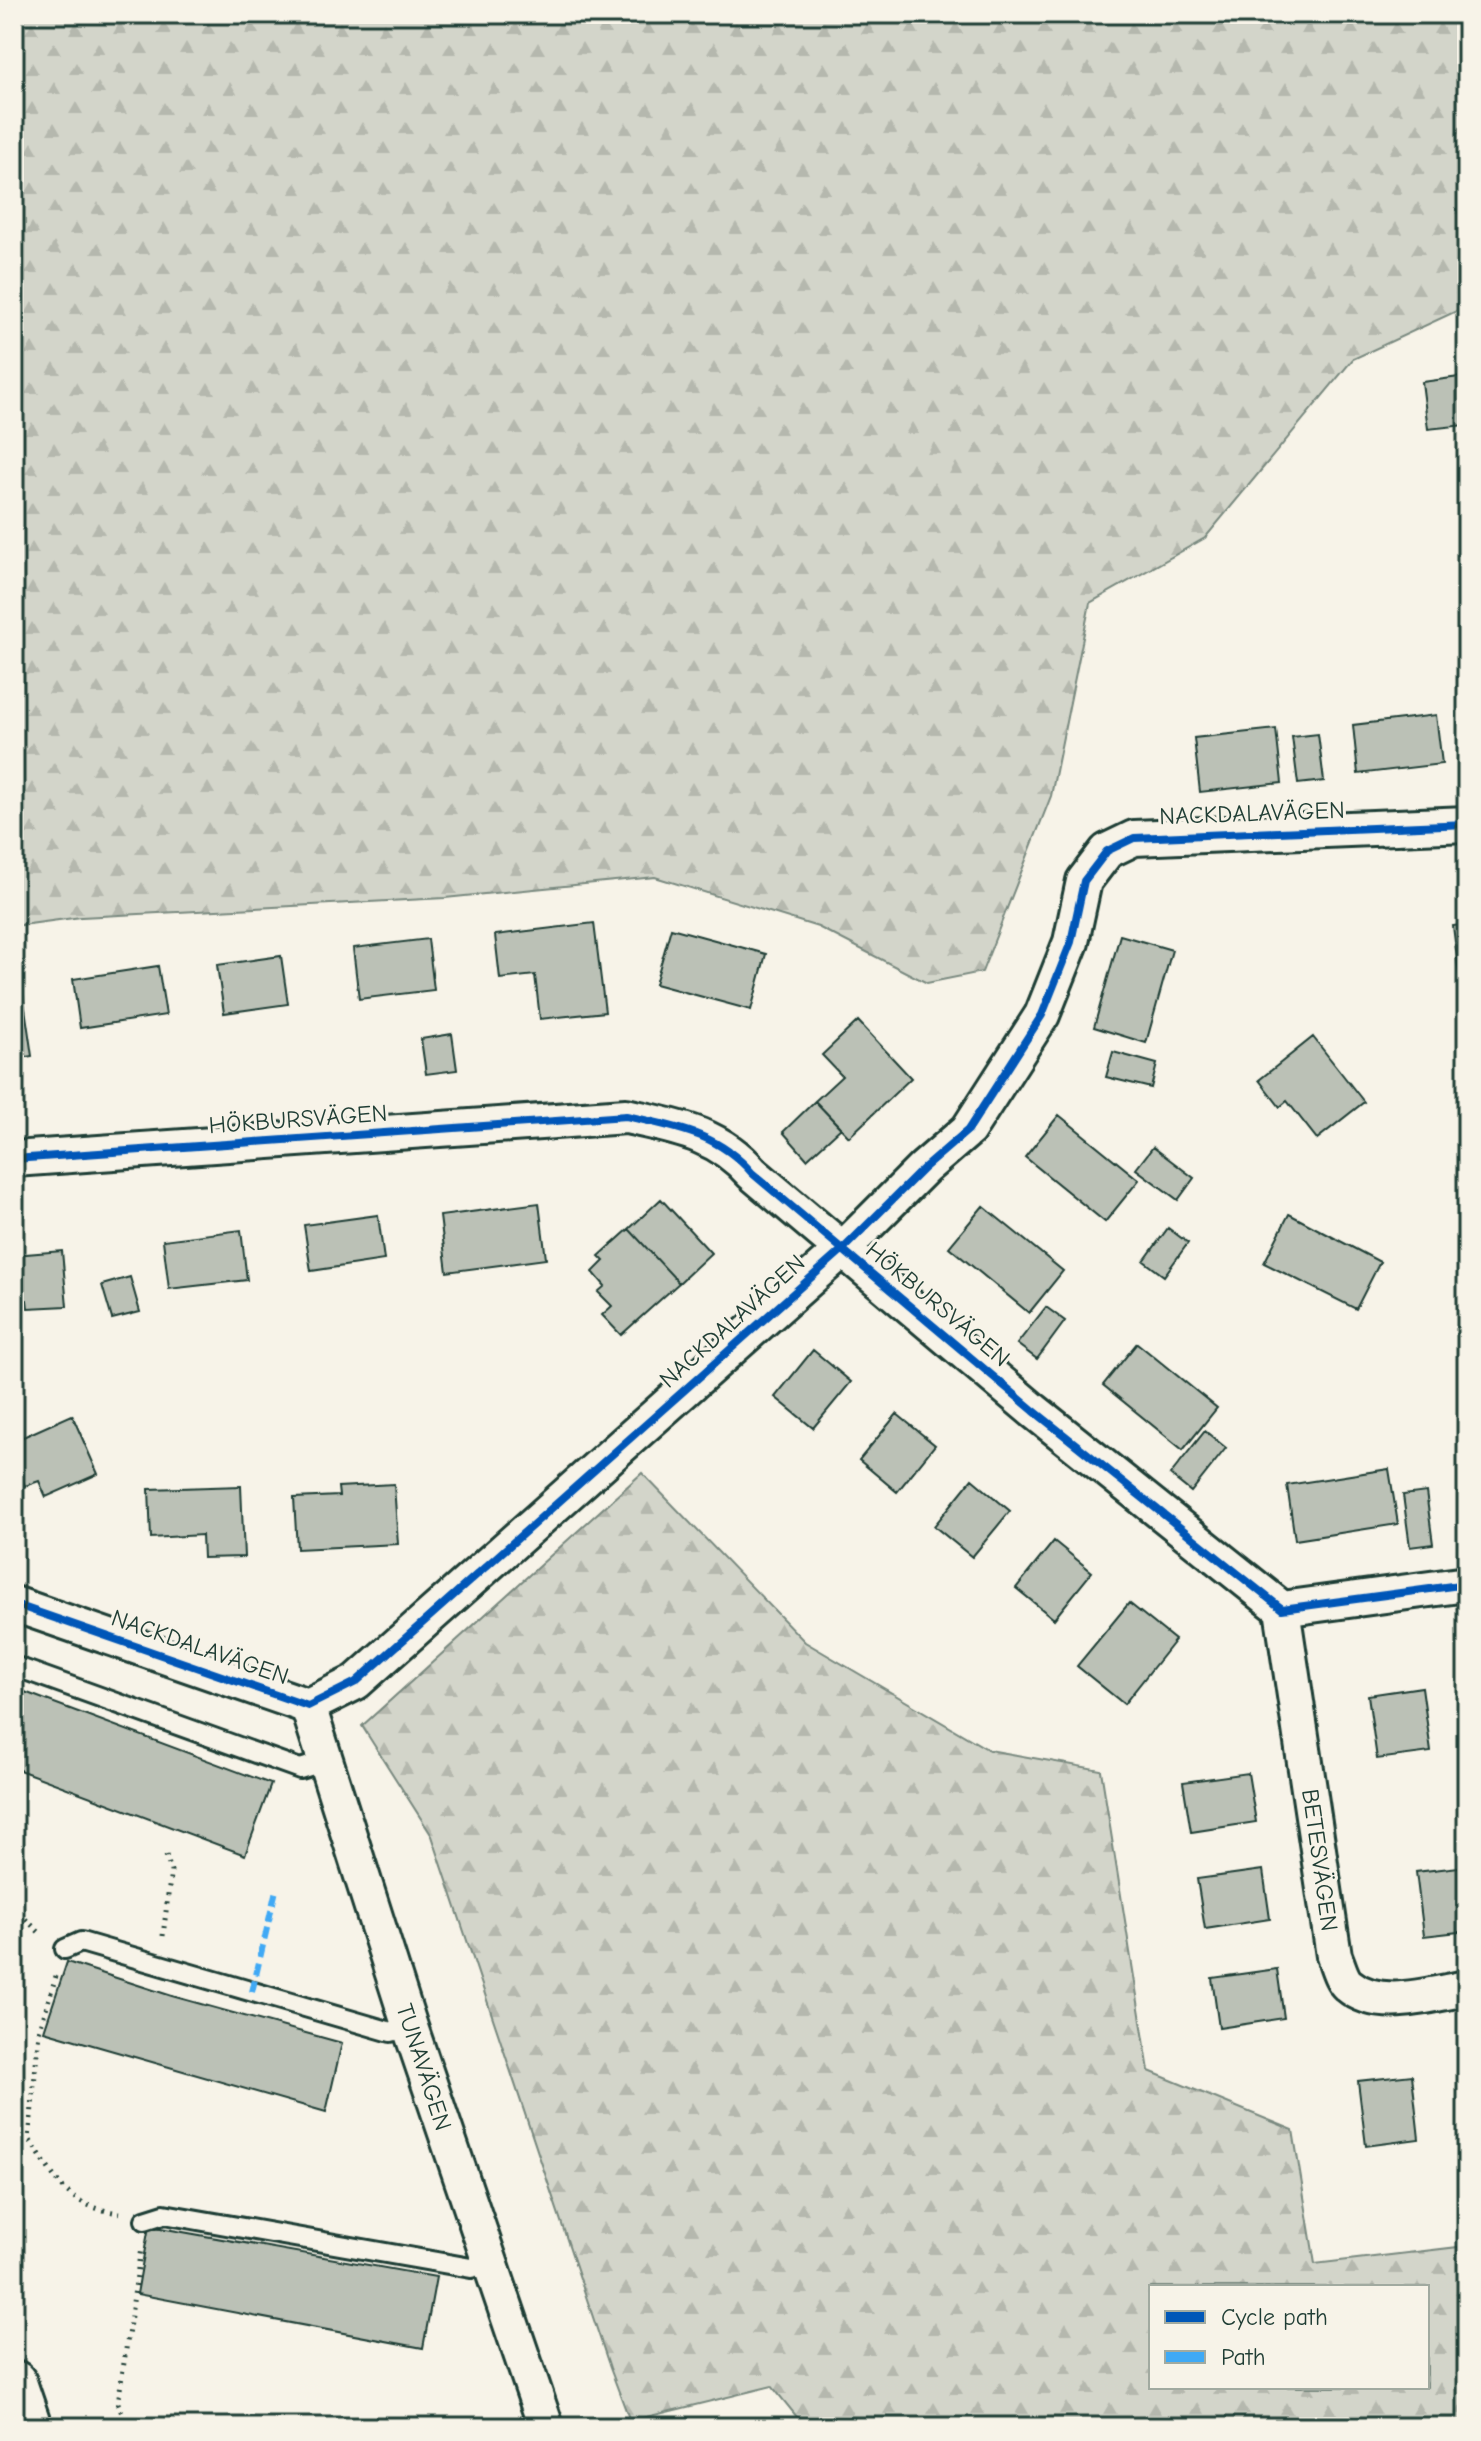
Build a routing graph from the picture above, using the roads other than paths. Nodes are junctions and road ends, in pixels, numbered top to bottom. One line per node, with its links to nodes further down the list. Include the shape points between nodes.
1 (1467, 824): 3 (street, NACKDALAVÄGEN, via 1134,838 1107,851 1084,881 1071,942 1042,1015 968,1130)
2 (14, 1159): 3 (street, HÖKBURSVÄGEN, via 626,1116 703,1136 736,1154)
3 (842, 1250): 6 (street, HÖKBURSVÄGEN); 8 (street, NACKDALAVÄGEN, via 356,1682)
4 (1467, 1584): 6 (street)
5 (14, 1604): 8 (street, NACKDALAVÄGEN)
6 (1282, 1609): 11 (street, BETESVÄGEN, via 1334,1956 1346,1984 1389,2000)
7 (14, 1666): 9 (lane, via 300,1769)
8 (308, 1706): 9 (street, TUNAVÄGEN)
9 (326, 1761): 12 (street, TUNAVÄGEN)
10 (65, 1949): 12 (lane, via 81,1942 391,2032)
11 (1467, 1988)
12 (410, 2027): 14 (street, TUNAVÄGEN)
13 (145, 2220): 14 (lane, via 164,2214 471,2268)
14 (489, 2262): 17 (street, TUNAVÄGEN)
15 (14, 2383): 16 (main road)
16 (29, 2427)
17 (546, 2427)

